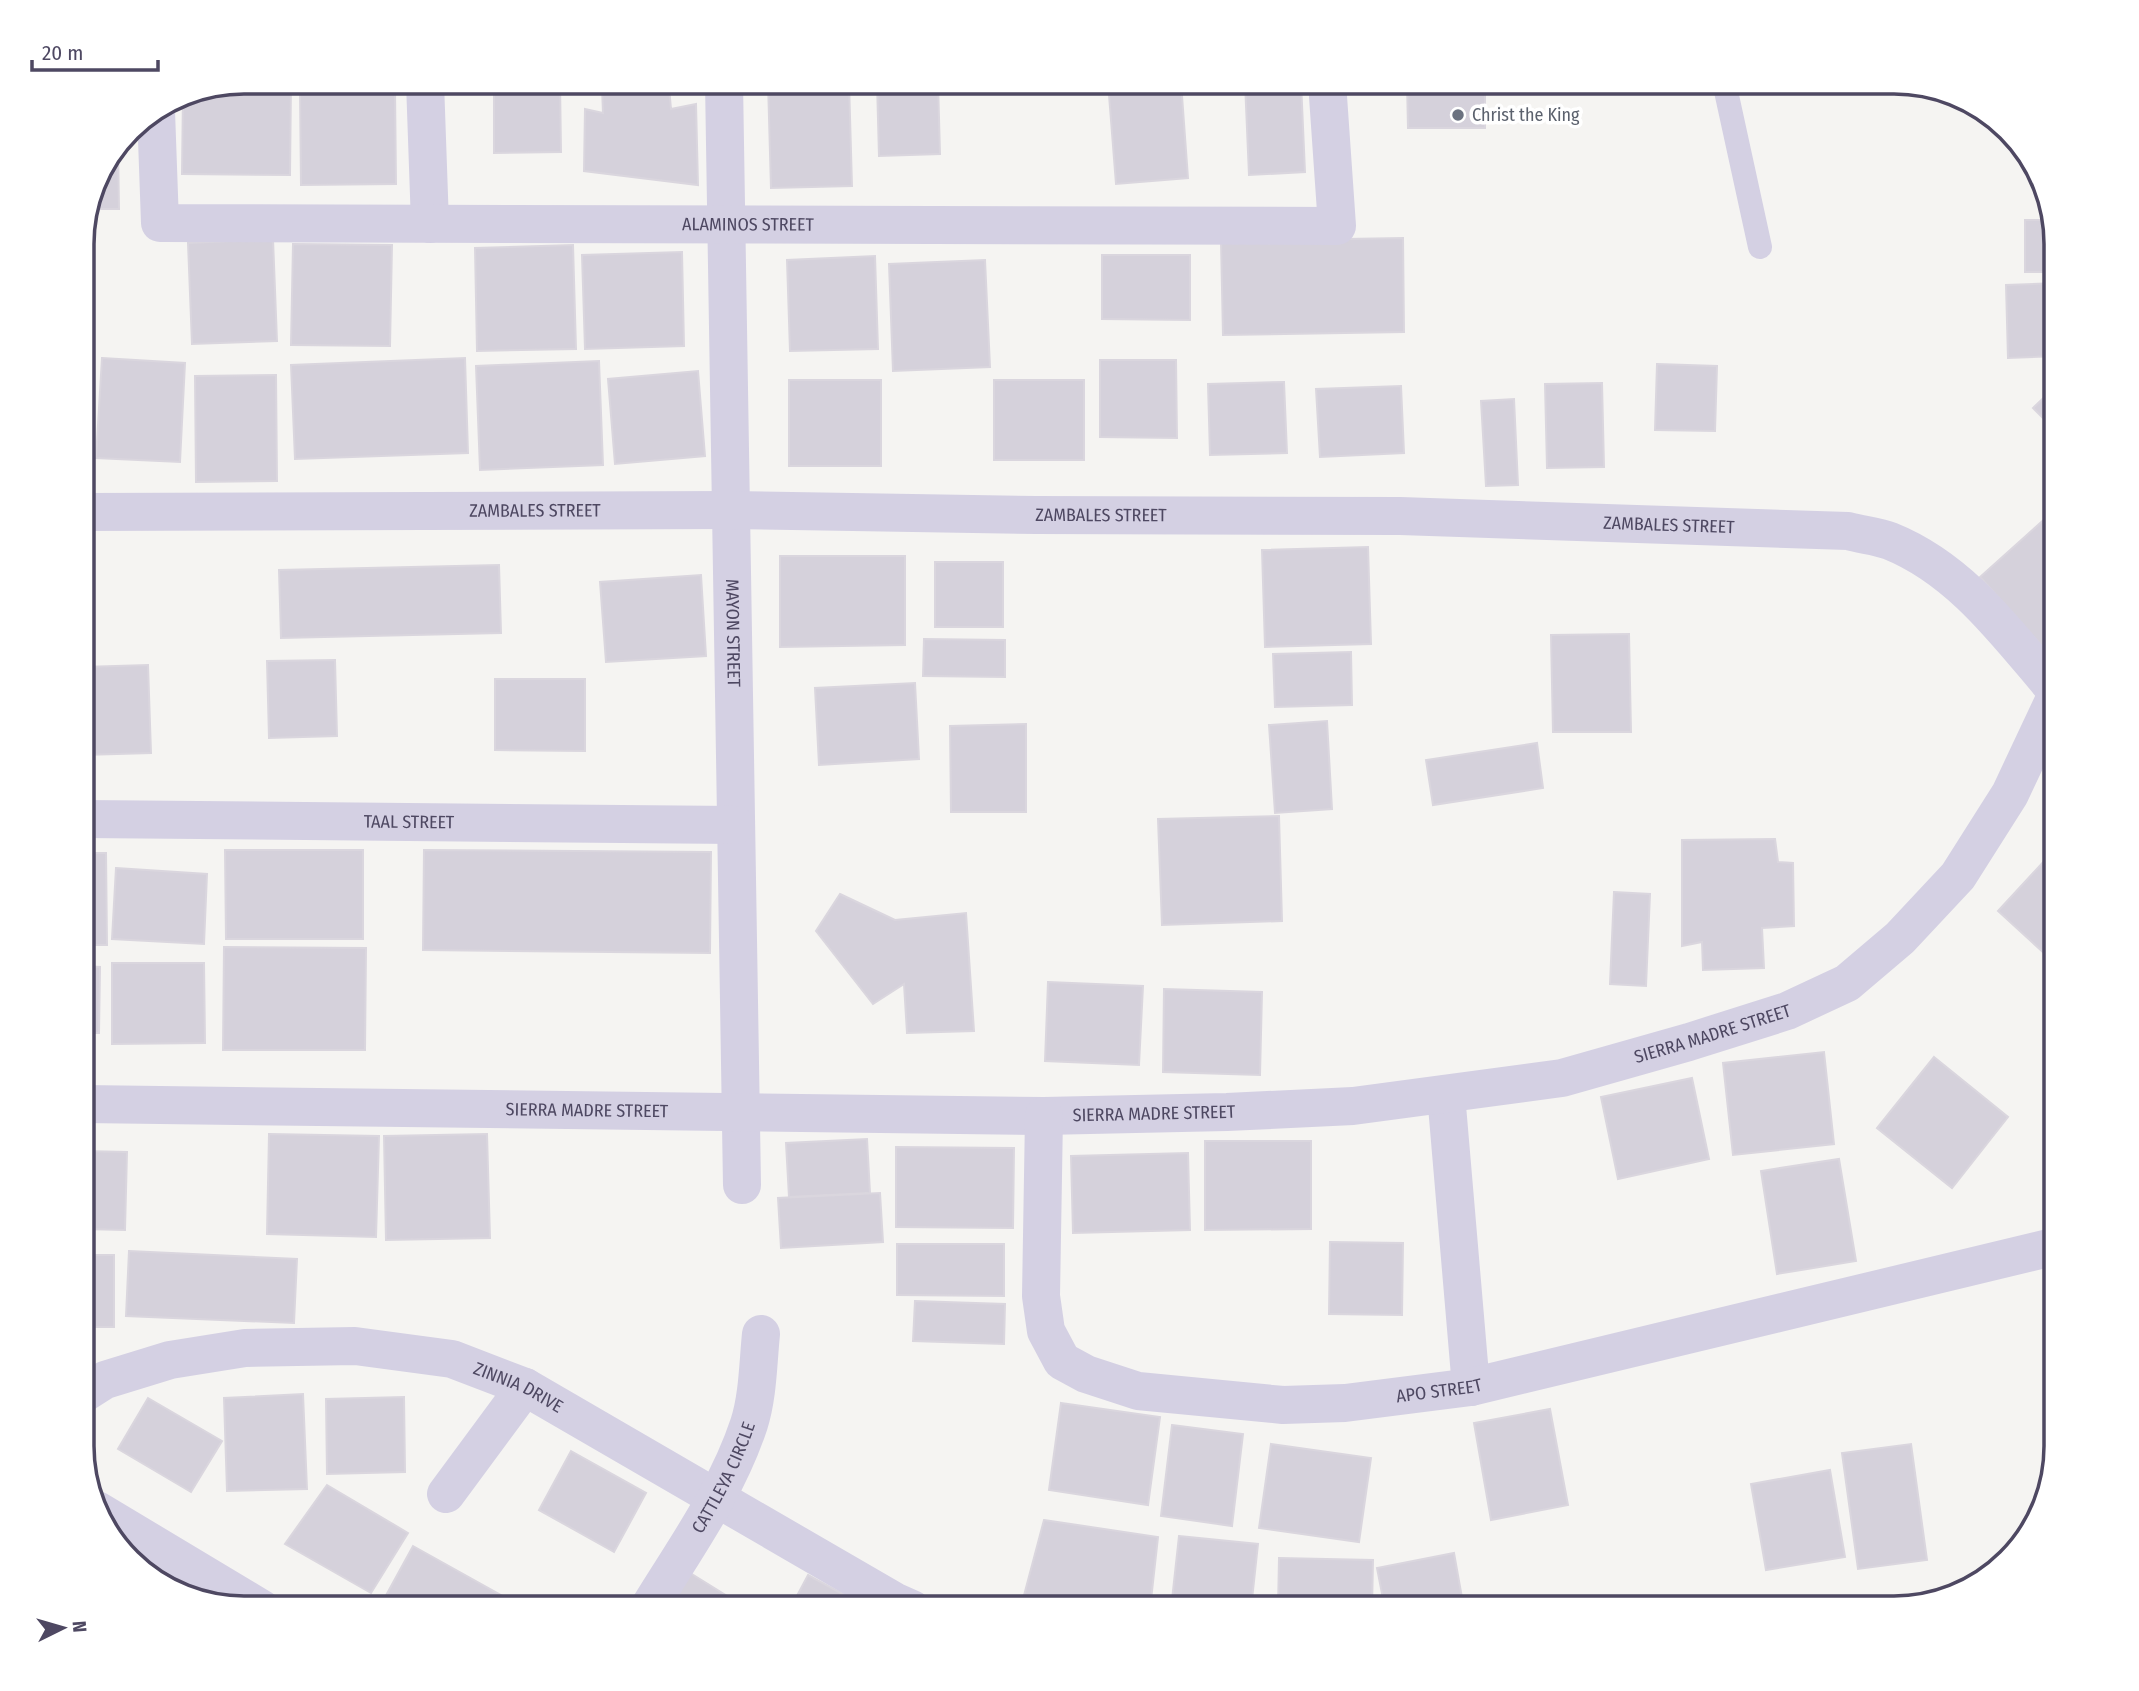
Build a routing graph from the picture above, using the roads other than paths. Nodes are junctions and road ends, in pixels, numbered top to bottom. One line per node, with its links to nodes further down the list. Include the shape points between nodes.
1 (425, 94): 6 (street)
2 (724, 94): 7 (street, MAYON STREET)
3 (1328, 94): 7 (street, ALAMINOS STREET, via 1337,226)
4 (1727, 94): 8 (lane)
5 (156, 124): 6 (street, ALAMINOS STREET, via 160,223)
6 (430, 224): 7 (street, ALAMINOS STREET)
7 (726, 225): 9 (street, MAYON STREET)
8 (1760, 247)
9 (730, 510): 10 (street, ZAMBALES STREET); 11 (street, ZAMBALES STREET, via 1400,516 1848,531 1888,541 1952,577); 14 (street, MAYON STREET)
10 (95, 512)
11 (2044, 678)
12 (2044, 721): 15 (street, SIERRA MADRE STREET, via 2010,794 1958,876 1900,938 1847,983 1787,1011 1575,1075)
13 (95, 819): 14 (street, TAAL STREET)
14 (736, 825): 17 (street, MAYON STREET)
15 (1446, 1094): 18 (street, SIERRA MADRE STREET, via 1340,1106); 24 (street)
16 (95, 1104): 17 (street, SIERRA MADRE STREET)
17 (741, 1111): 18 (street, SIERRA MADRE STREET); 19 (street, MAYON STREET)
18 (1044, 1116): 24 (street, APO STREET, via 1041,1296 1046,1331 1062,1361 1138,1391 1283,1405 1345,1403)
19 (742, 1185)
20 (2044, 1249): 24 (street, APO STREET)
21 (761, 1334): 26 (street, CATTLEYA CIRCLE, via 750,1422)
22 (95, 1386): 23 (street, ZINNIA DRIVE, via 170,1360 245,1348 355,1346 452,1359)
23 (525, 1387): 25 (street); 26 (street, ZINNIA DRIVE)
24 (1471, 1387)
25 (446, 1494)
26 (716, 1498): 29 (street, CATTLEYA CIRCLE); 30 (street, ZINNIA DRIVE)
27 (118, 1525): 28 (street)
28 (204, 1589)
29 (656, 1596)
30 (885, 1596)

